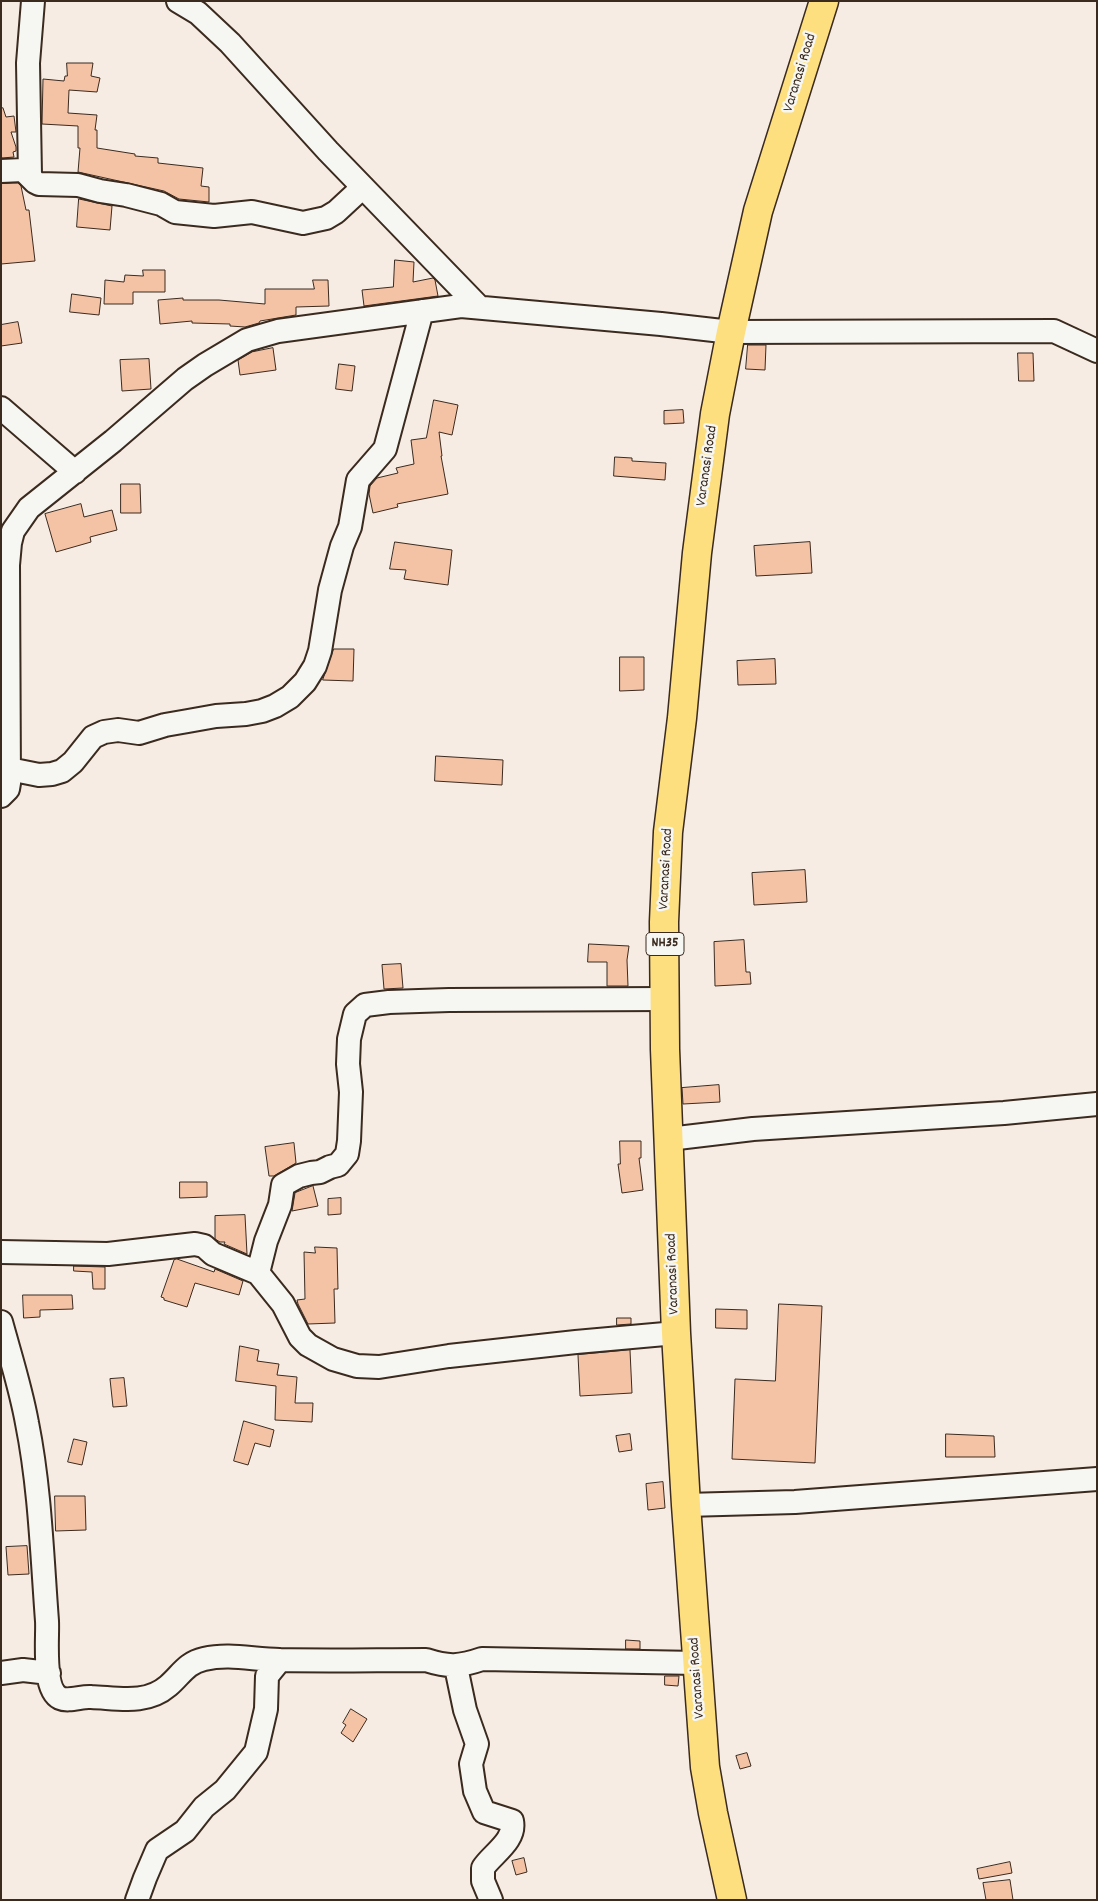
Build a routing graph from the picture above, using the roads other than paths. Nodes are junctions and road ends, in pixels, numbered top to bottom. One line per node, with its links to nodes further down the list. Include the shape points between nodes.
1 (33, 1): 5 (street, via 28,63)
2 (178, 1): 6 (street, via 198,13 230,43)
3 (824, 1): 9 (highway, Varanasi Road / NH35, via 758,211)
4 (1, 171): 5 (street, via 23,170)
5 (30, 175): 6 (street, via 39,184 78,185 161,204 175,212 214,216 252,212 303,223 331,215)
6 (363, 187): 7 (street)
7 (479, 307): 8 (street, via 448,306); 9 (street)
8 (422, 311): 12 (street, via 278,331 247,340 204,365); 14 (street, via 385,449 358,480 350,527 332,582 320,651 304,682 290,697 262,711 165,725 139,733 118,730 93,736 73,762 52,774)
9 (731, 332): 10 (street, via 1054,331); 16 (highway, Varanasi Road / NH35, via 697,553 668,832)
10 (1097, 351)
11 (1, 408): 12 (street)
12 (75, 472): 13 (street, via 29,508 13,531)
13 (5, 639): 14 (street)
14 (9, 769): 15 (street, via 8,789)
15 (1, 796)
16 (665, 999): 18 (highway, Varanasi Road / NH35); 20 (street, via 389,1002 365,1005 359,1009 351,1024 349,1039 351,1092 347,1154 338,1165 299,1176 283,1185 280,1205)
17 (1097, 1104): 18 (street, via 752,1129)
18 (668, 1139): 22 (highway, Varanasi Road / NH35)
19 (1, 1252): 20 (street, via 108,1254 195,1244)
20 (258, 1273): 22 (street, via 283,1304 308,1346 333,1359 357,1366 379,1367 449,1356)
21 (1, 1322): 29 (street, via 24,1408 40,1514)
22 (676, 1333): 24 (highway, Varanasi Road / NH35)
23 (1097, 1479): 24 (street, via 795,1502)
24 (686, 1505): 26 (highway, Varanasi Road / NH35)
25 (280, 1660): 27 (street, via 426,1660 443,1666); 29 (street, via 230,1656 200,1660 184,1668 161,1691 140,1699 65,1699 54,1692); 30 (street, via 267,1676 266,1709 256,1752 185,1831 158,1850)
26 (697, 1663): 27 (street, via 482,1659); 32 (highway, Varanasi Road / NH35, via 706,1774)
27 (456, 1666): 31 (street, via 465,1710 477,1744 471,1764 475,1791 484,1812 512,1821 513,1827 507,1840 483,1868 483,1881)
28 (1, 1672): 29 (street)
29 (49, 1673)
30 (137, 1900)
31 (491, 1900)
32 (732, 1900)

